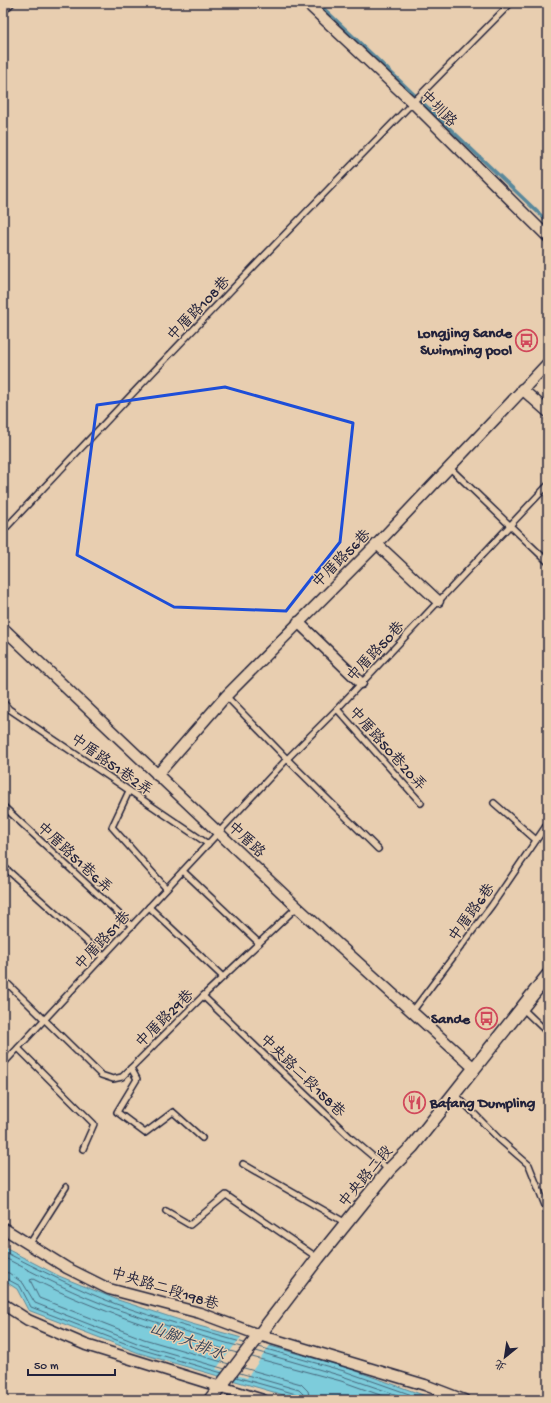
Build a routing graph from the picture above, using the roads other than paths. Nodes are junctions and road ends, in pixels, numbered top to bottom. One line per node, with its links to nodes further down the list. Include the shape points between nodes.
1 (12, 3): 4 (lane)
2 (307, 3): 5 (street, 中圳路)
3 (511, 3): 5 (lane, 中厝路108巷)
4 (3, 12)
5 (412, 102): 6 (street, 中圳路); 13 (lane, 中厝路108巷)
6 (548, 237)
7 (548, 363): 8 (street, 中厝路56巷)
8 (522, 389): 9 (street); 10 (street, 中厝路56巷)
9 (548, 412)
10 (449, 466): 12 (lane); 14 (street, 中厝路56巷)
11 (548, 485): 12 (lane, 中厝路50巷)
12 (509, 526): 15 (lane); 16 (lane, 中厝路50巷)
13 (3, 531)
14 (376, 544): 16 (street); 17 (street, 中厝路56巷)
15 (548, 562)
16 (438, 601): 19 (lane, 中厝路50巷)
17 (298, 622): 19 (street); 20 (street, 中厝路56巷)
18 (3, 628): 24 (street, 中厝路)
19 (361, 683): 22 (lane, 中厝路50巷)
20 (226, 696): 23 (lane); 24 (street, 中厝路56巷)
21 (3, 702): 25 (lane, 中厝路51巷2弄, via 9,709)
22 (337, 709): 23 (lane, 中厝路50巷); 26 (lane, 中厝路50巷20弄)
23 (287, 760): 30 (lane, 中厝路50巷); 33 (lane)
24 (157, 775): 30 (street, 中厝路)
25 (130, 791): 32 (lane, 中厝路51巷2弄); 36 (lane, via 112,827)
26 (421, 802)
27 (494, 804): 31 (lane)
28 (3, 806): 39 (lane, 中厝路51巷6弄)
29 (548, 823): 31 (lane, 中厝路6巷)
30 (218, 833): 32 (lane, 中厝路51巷); 38 (street, 中厝路)
31 (536, 840): 47 (lane, 中厝路6巷)
32 (208, 844): 35 (lane, 中厝路51巷)
33 (378, 849)
34 (3, 866): 41 (lane)
35 (183, 871): 36 (lane, 中厝路51巷); 40 (lane)
36 (166, 888): 37 (lane, 中厝路51巷)
37 (149, 907): 39 (lane, 中厝路51巷); 43 (lane)
38 (297, 907): 40 (lane, 中厝路29巷); 47 (street, 中厝路)
39 (132, 926): 41 (lane, 中厝路51巷)
40 (259, 943): 43 (lane, 中厝路29巷)
41 (103, 956): 48 (lane, 中厝路51巷)
42 (548, 976): 46 (street, 中央路二段)
43 (223, 977): 45 (lane, 中厝路29巷)
44 (3, 979): 48 (lane)
45 (203, 996): 52 (lane, 中厝路29巷); 58 (lane, 中央路二段158巷, via 351,1138)
46 (522, 1008): 49 (lane); 53 (street, 中央路二段)
47 (412, 1013): 53 (street, 中厝路)
48 (44, 1019): 50 (lane, 中厝路51巷); 52 (lane, 中厝路29巷, via 101,1074 113,1078 122,1077)
49 (548, 1033)
50 (18, 1048): 51 (lane, 中厝路51巷); 56 (lane, via 94,1124)
51 (3, 1064)
52 (131, 1068): 55 (lane, via 137,1079 117,1112 145,1133 172,1112)
53 (474, 1068): 54 (street, 中央路二段)
54 (454, 1094): 58 (street, 中央路二段, via 412,1147); 61 (lane, via 529,1165)
55 (202, 1138)
56 (83, 1149)
57 (243, 1164): 62 (lane)
58 (389, 1170): 62 (street, 中央路二段)
59 (66, 1187): 64 (lane)
60 (166, 1211): 65 (lane, via 190,1225 226,1195)
61 (548, 1213)
62 (346, 1223): 65 (street, 中央路二段)
63 (3, 1228): 64 (street, 中央路二段198巷)
64 (29, 1245): 67 (street, 中央路二段198巷, via 109,1289 200,1313)
65 (318, 1258): 67 (street, 中央路二段)
66 (3, 1304): 68 (street, via 28,1320 86,1345)
67 (259, 1335): 68 (street, 中央路二段); 71 (street, 中央路二段198巷, via 376,1369)
68 (219, 1388): 69 (street, 中央路二段); 70 (street)
69 (210, 1400)
70 (263, 1400)
71 (464, 1400)

